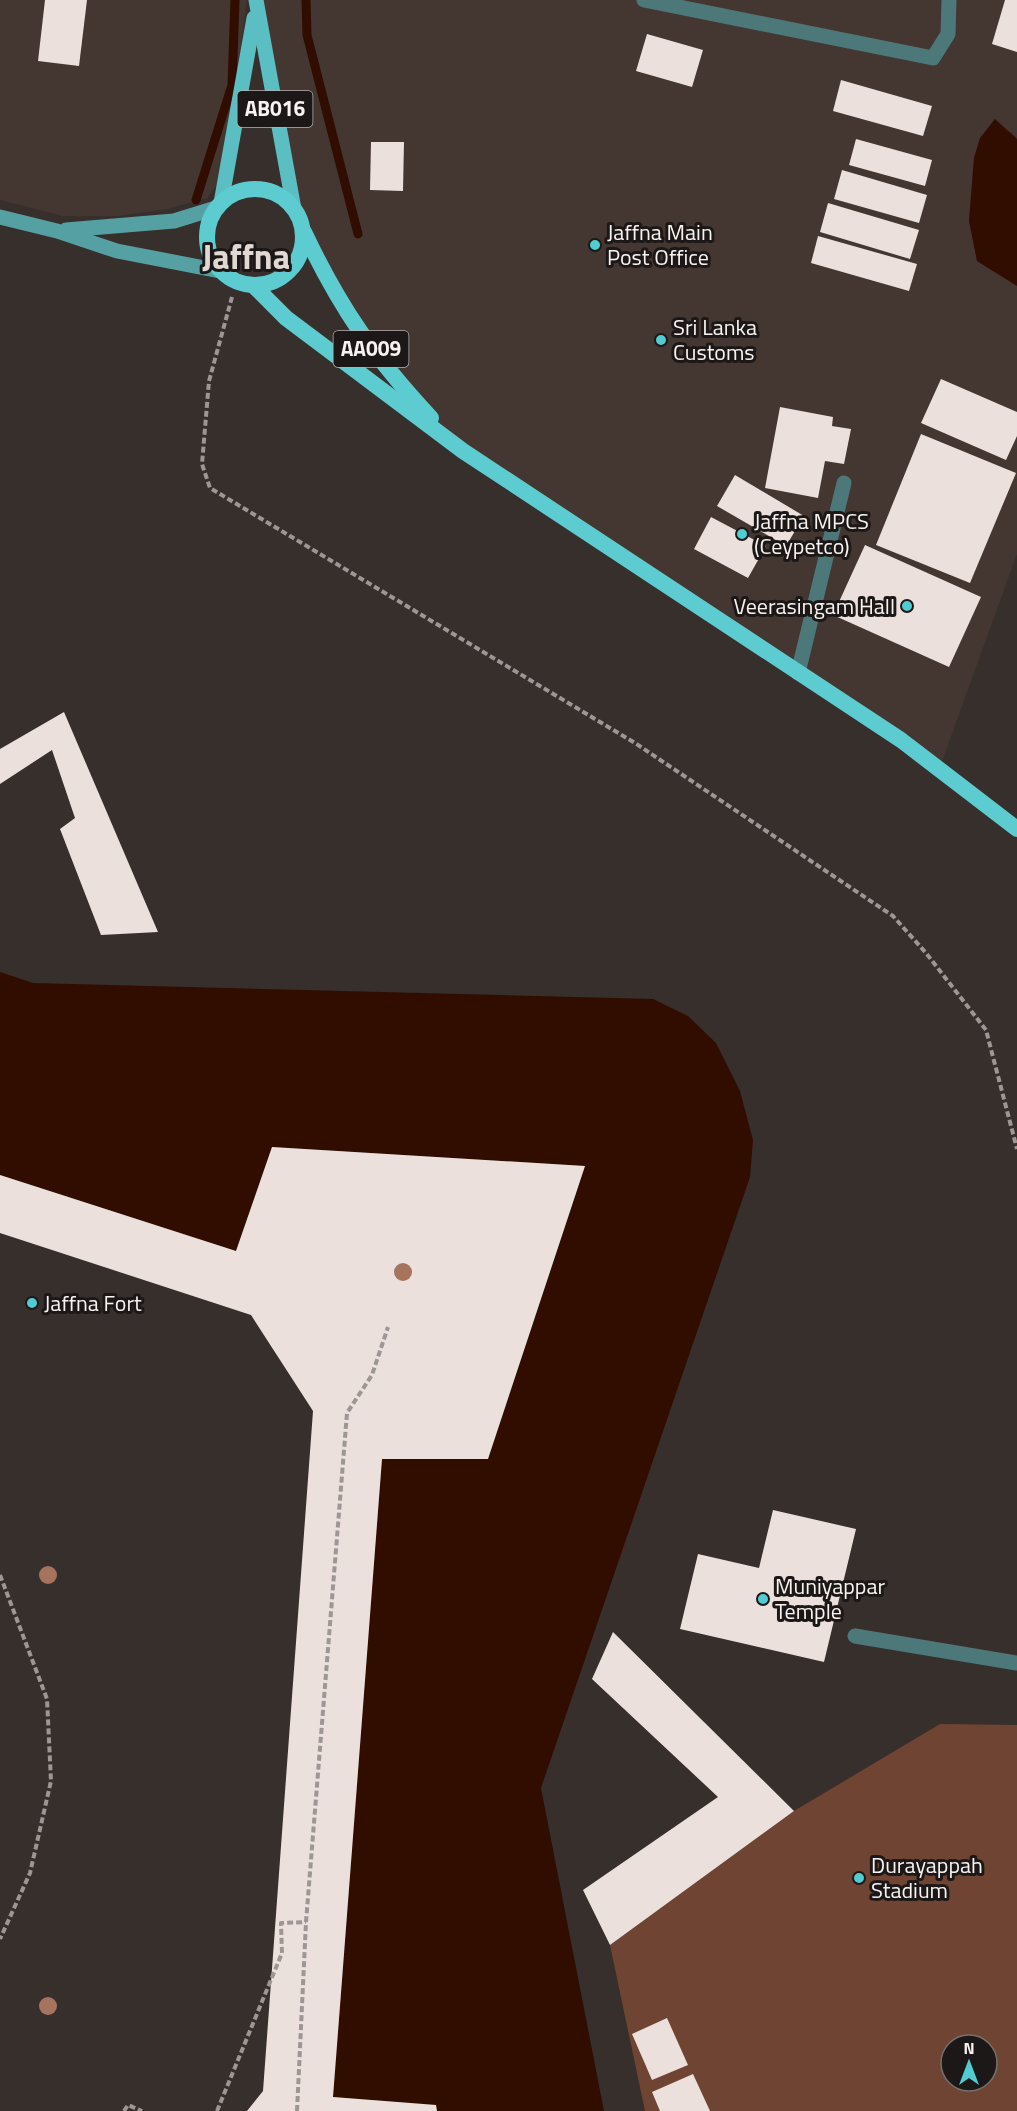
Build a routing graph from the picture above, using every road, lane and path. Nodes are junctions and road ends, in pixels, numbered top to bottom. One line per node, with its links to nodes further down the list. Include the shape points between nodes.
1 (644, 0): 2 (lane, via 933,58 948,34)
2 (949, 0)
3 (256, 5): 4 (main road, AB016); 5 (main road, AB016)
4 (218, 206): 5 (highway, via 238,192 259,189 279,195); 8 (main road, via 174,221); 9 (highway, via 208,224 206,241)
5 (294, 209): 7 (highway)
6 (0, 217): 8 (main road)
7 (303, 230): 11 (highway, via 302,251 291,269 275,282); 12 (highway, AA009, via 325,276 368,346)
8 (57, 231): 9 (main road, via 117,251)
9 (220, 271): 10 (highway)
10 (236, 282): 11 (highway); 16 (path, via 209,381 202,464 210,488 635,743 893,916 986,1030)
11 (254, 286): 12 (highway, AA009, via 286,318)
12 (463, 451): 14 (highway, AA009)
13 (844, 483): 14 (lane)
14 (798, 673): 15 (highway, AA009, via 901,740)
15 (1017, 829)
16 (1017, 1149)
17 (387, 1327): 21 (path, via 372,1375 347,1413)
18 (0, 1575): 22 (path, via 47,1700 51,1781 30,1873)
19 (855, 1636): 20 (lane)
20 (1017, 1663)
21 (306, 1922): 25 (path, via 281,1923 282,1953); 26 (path)
22 (0, 1939)
23 (123, 2111): 24 (path, via 128,2105)
24 (142, 2111)
25 (217, 2111)
26 (297, 2111)

